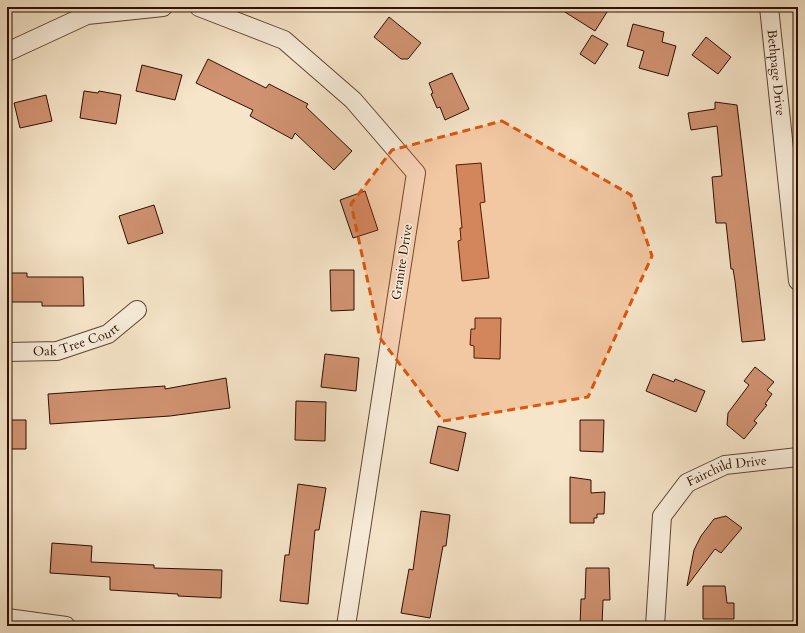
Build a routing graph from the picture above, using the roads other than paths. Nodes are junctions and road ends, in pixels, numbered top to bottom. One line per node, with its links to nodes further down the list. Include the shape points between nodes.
1 (163, 7): 4 (street, via 87,16)
2 (199, 7): 11 (street, Granite Drive, via 284,40 353,100 416,173)
3 (769, 7): 5 (street, Bethpage Drive)
4 (7, 52)
5 (798, 281)
6 (137, 310): 7 (street, Oak Tree Court, via 108,334 58,351)
7 (7, 352)
8 (798, 457): 12 (street, Fairchild Drive, via 725,465 687,484 662,516)
9 (7, 618): 10 (street)
10 (66, 626)
11 (346, 626)
12 (655, 626)

